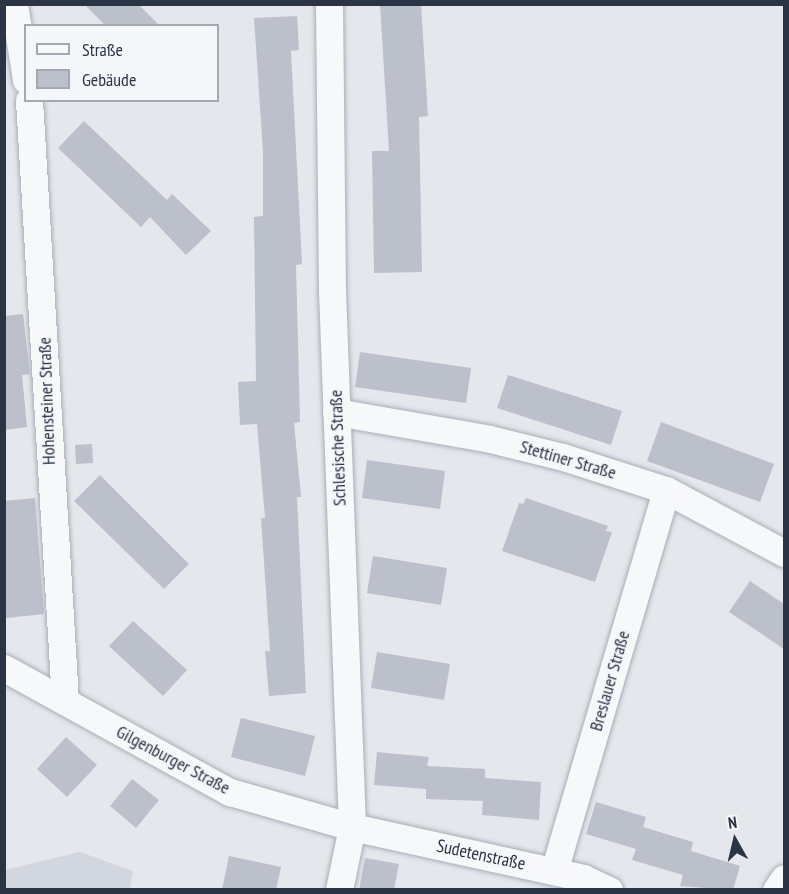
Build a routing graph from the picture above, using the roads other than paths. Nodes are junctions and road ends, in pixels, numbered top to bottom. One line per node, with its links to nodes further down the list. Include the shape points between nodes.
1 (14, 4): 3 (street)
2 (329, 4): 5 (street, Schlesische Straße)
3 (24, 67)
4 (29, 102): 9 (street, Hohensteiner Straße)
5 (336, 412): 6 (street, Stettiner Straße, via 563,456); 10 (street, Schlesische Straße)
6 (666, 490): 7 (street, Stettiner Straße); 11 (street, Breslauer Straße)
7 (784, 553)
8 (4, 668): 9 (street, Gilgenburger Straße)
9 (65, 701): 10 (street, Gilgenburger Straße, via 230,792)
10 (352, 827): 11 (street, Sudetenstraße); 14 (street, Schlesische Straße)
11 (554, 872): 13 (street, Sudetenstraße)
12 (784, 878): 16 (street)
13 (582, 884): 15 (street, Sudetenstraße)
14 (339, 890)
15 (609, 890)
16 (776, 890)

